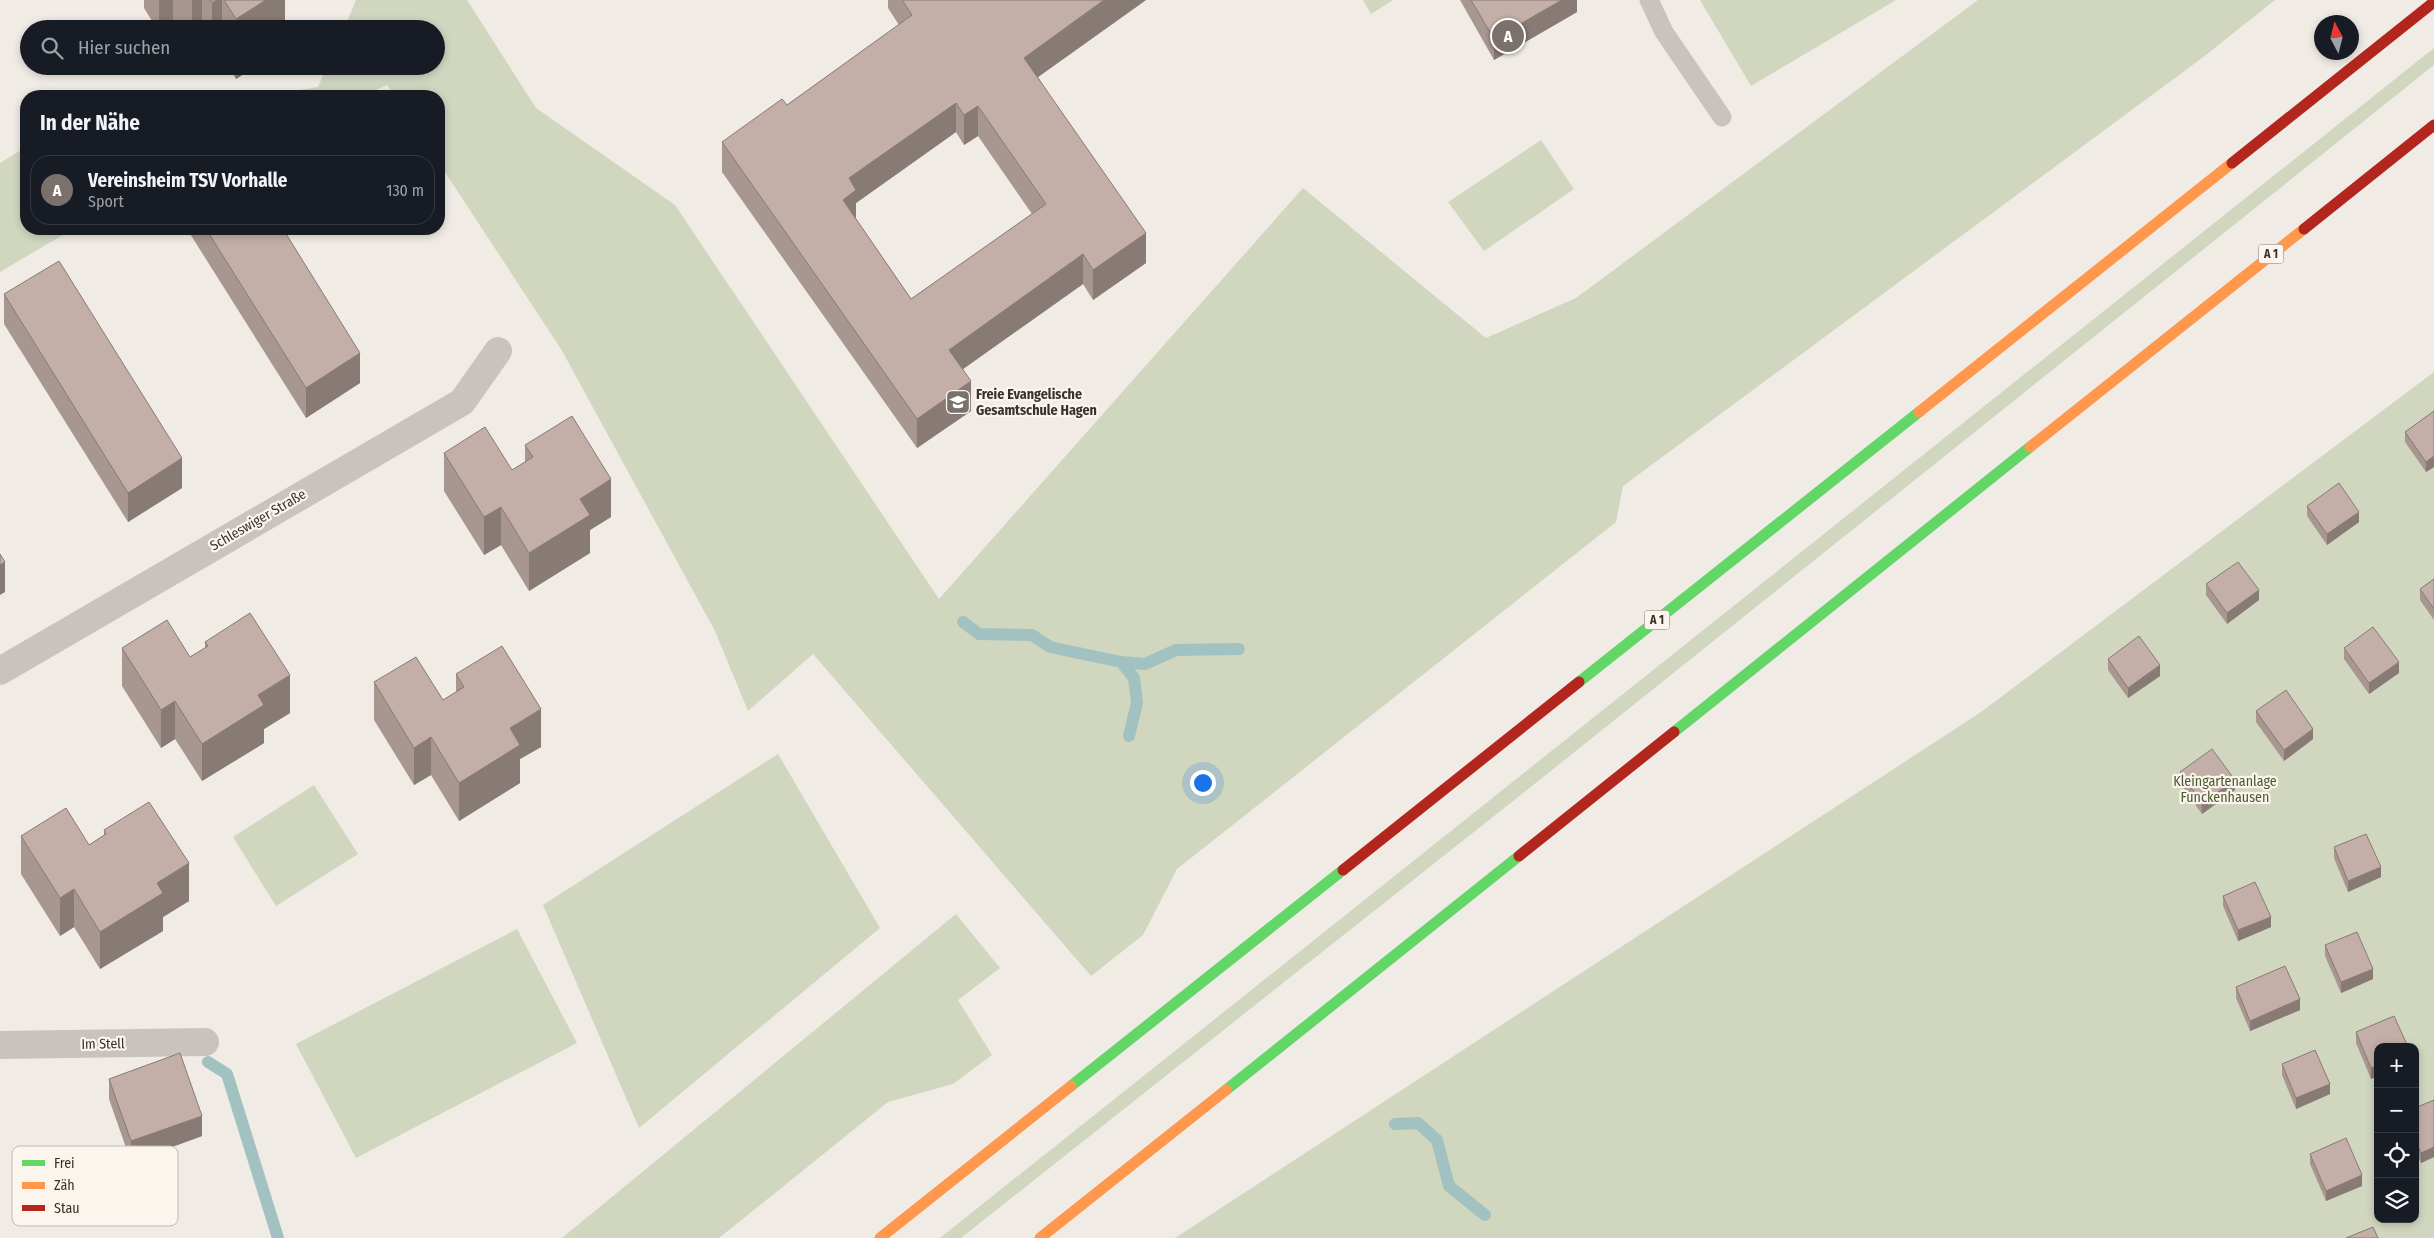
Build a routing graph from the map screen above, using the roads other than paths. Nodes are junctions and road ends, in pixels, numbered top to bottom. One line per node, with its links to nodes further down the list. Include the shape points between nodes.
1 (1649, 0): 3 (lane, via 1664,32)
2 (2434, 2): 9 (highway, A 1)
3 (1722, 117)
4 (2434, 125): 10 (highway, A 1)
5 (498, 352): 6 (street, Schleswiger Straße, via 462,402)
6 (0, 671)
7 (205, 1042): 8 (street, Im Stell)
8 (0, 1045)
9 (880, 1238)
10 (1040, 1238)

